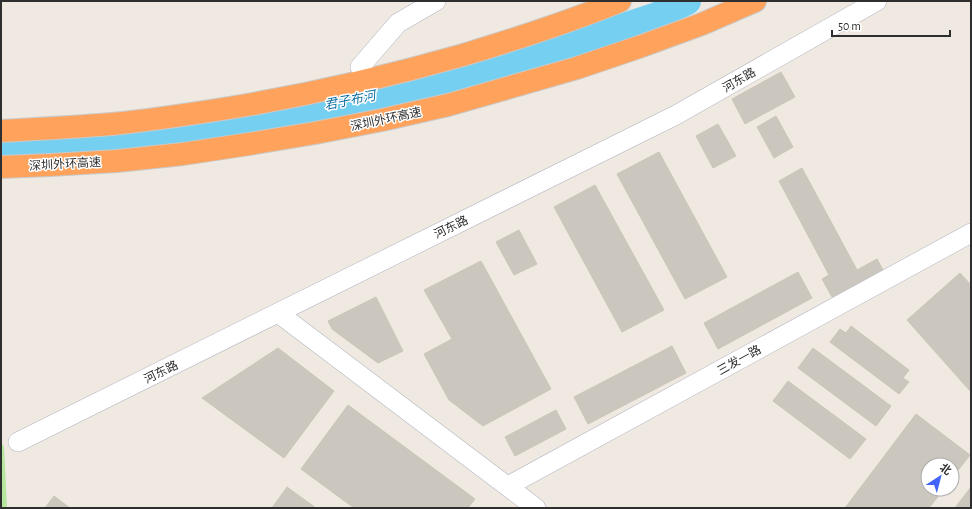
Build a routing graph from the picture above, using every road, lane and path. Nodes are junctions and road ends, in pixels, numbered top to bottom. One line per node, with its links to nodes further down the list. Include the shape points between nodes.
1 (436, 1): 5 (street, via 398,23)
2 (620, 1): 6 (highway, via 494,46 370,80 307,94 171,117)
3 (755, 1): 7 (highway, 深圳外环高速, via 702,24 577,68 448,105 382,120 183,154 117,161)
4 (877, 1): 9 (street, 河东路, via 676,115)
5 (360, 67)
6 (1, 131)
7 (1, 167)
8 (971, 233): 11 (street, 三发一路)
9 (278, 313): 10 (street, 河东路); 11 (street)
10 (18, 442)
11 (508, 486): 12 (street)
12 (536, 508)

